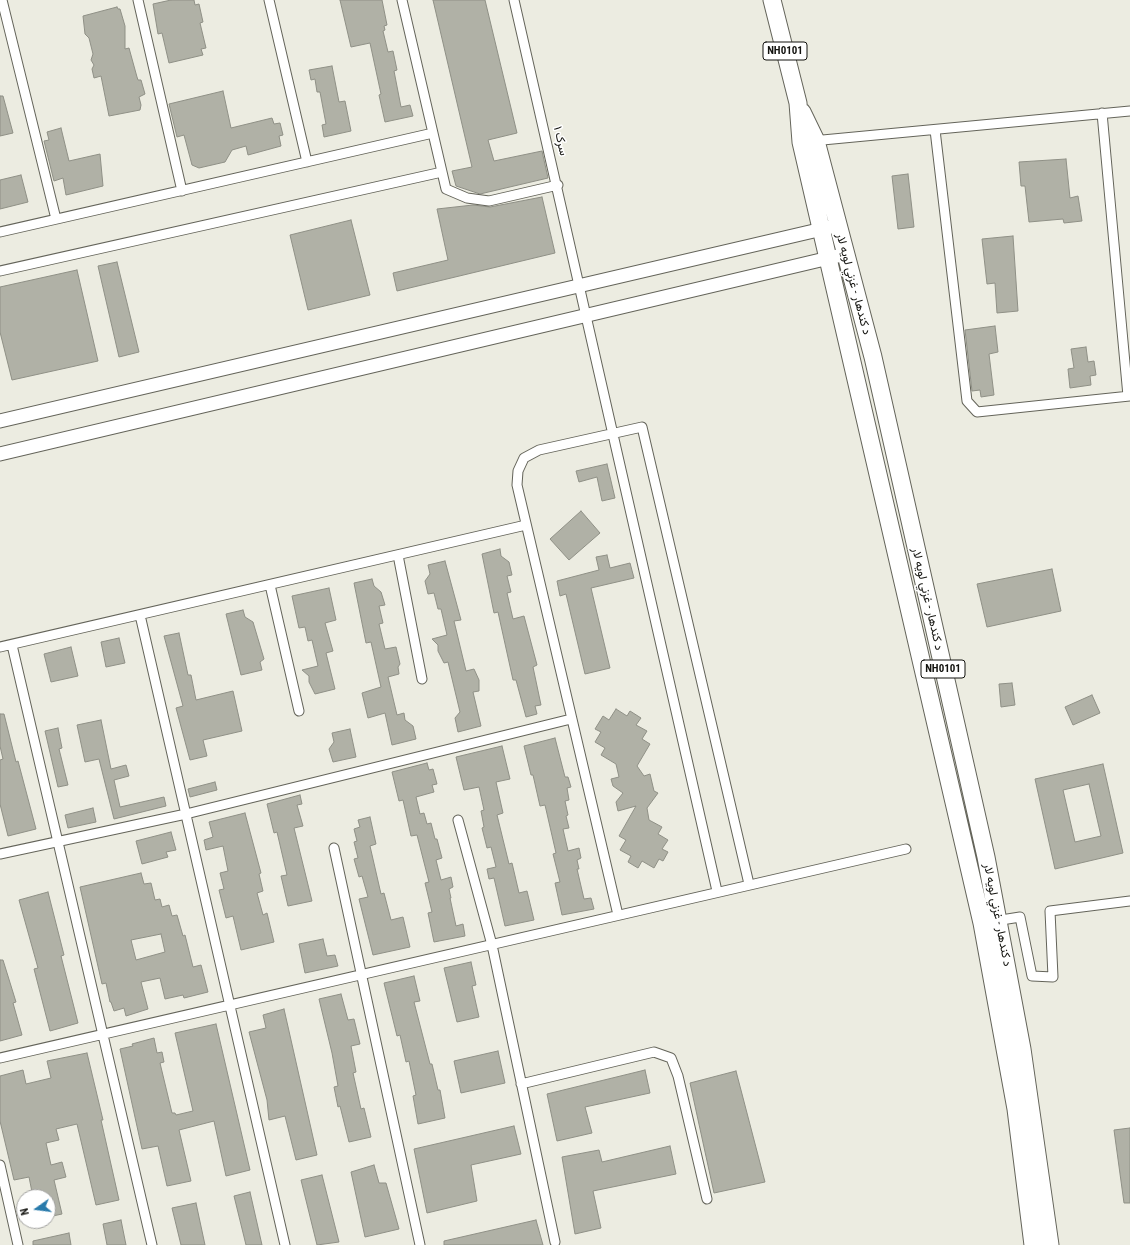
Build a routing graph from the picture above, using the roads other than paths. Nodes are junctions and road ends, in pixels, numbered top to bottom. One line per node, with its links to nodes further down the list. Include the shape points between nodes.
1 (2, 0): 16 (street)
2 (138, 0): 15 (street)
3 (269, 0): 12 (street)
4 (402, 0): 10 (street)
5 (514, 0): 14 (street, سرک ۱)
6 (772, 0): 11 (highway, د کندهار - غزني لويه لار / NH0101)
7 (1130, 111): 8 (street)
8 (1102, 113): 9 (street); 25 (street)
9 (936, 130): 11 (street); 25 (street, via 967,401 977,412)
10 (433, 133): 12 (street); 13 (street)
11 (808, 142): 17 (highway, د کندهار - غزني لويه لار / NH0101); 18 (highway, د کندهار - غزني لويه لار / NH0101)
12 (307, 162): 15 (street)
13 (442, 172): 14 (street, via 446,189 467,198 489,201); 22 (street)
14 (558, 185): 23 (street, سرک ۱)
15 (182, 191): 16 (street)
16 (56, 219): 19 (street)
17 (838, 226): 18 (street); 20 (highway, د کندهار - غزني لويه لار / NH0101)
18 (821, 229): 21 (highway, د کندهار - غزني لويه لار / NH0101); 23 (street)
19 (0, 232)
20 (846, 254): 21 (street); 48 (highway, د کندهار - غزني لويه لار / NH0101, via 874,365 986,857)
21 (828, 259): 24 (street); 48 (highway, د کندهار - غزني لويه لار / NH0101)
22 (0, 271)
23 (580, 287): 24 (street, سرک ۱); 26 (street)
24 (587, 317): 27 (street, سرک ۱); 28 (street)
25 (1129, 396)
26 (0, 421)
27 (613, 433): 29 (street, via 539,450 524,458 518,471 517,485); 44 (street, via 642,427); 45 (street, سرک ۱)
28 (0, 454)
29 (526, 525): 30 (street); 37 (street)
30 (398, 555): 31 (street); 35 (street)
31 (270, 585): 32 (street); 36 (street)
32 (140, 615): 33 (street); 38 (street)
33 (12, 644): 34 (street); 40 (street)
34 (0, 647)
35 (422, 679)
36 (299, 711)
37 (572, 719): 38 (street); 47 (street)
38 (186, 814): 40 (street); 51 (street)
39 (458, 820): 49 (street)
40 (58, 840): 43 (street); 52 (street)
41 (334, 848): 50 (street)
42 (906, 849): 44 (street)
43 (0, 854)
44 (749, 884): 45 (street)
45 (717, 891): 47 (street)
46 (1130, 901): 48 (street, via 1050,911 1053,977 1032,976 1020,917)
47 (618, 915): 49 (street)
48 (990, 922): 62 (highway, د کندهار - غزني لويه لار / NH0101); 63 (highway, د کندهار - غزني لويه لار / NH0101, via 1022,1049)
49 (492, 944): 50 (street); 54 (street)
50 (363, 974): 51 (street); 61 (street)
51 (230, 1005): 52 (street); 60 (street)
52 (103, 1034): 53 (street); 59 (street)
53 (0, 1058)
54 (521, 1084): 56 (street, via 654,1052 671,1058 678,1076); 57 (street)
55 (0, 1165): 58 (street)
56 (707, 1199)
57 (555, 1242)
58 (18, 1245)
59 (152, 1245)
60 (285, 1245)
61 (420, 1245)
62 (1033, 1245)
63 (1050, 1245)

